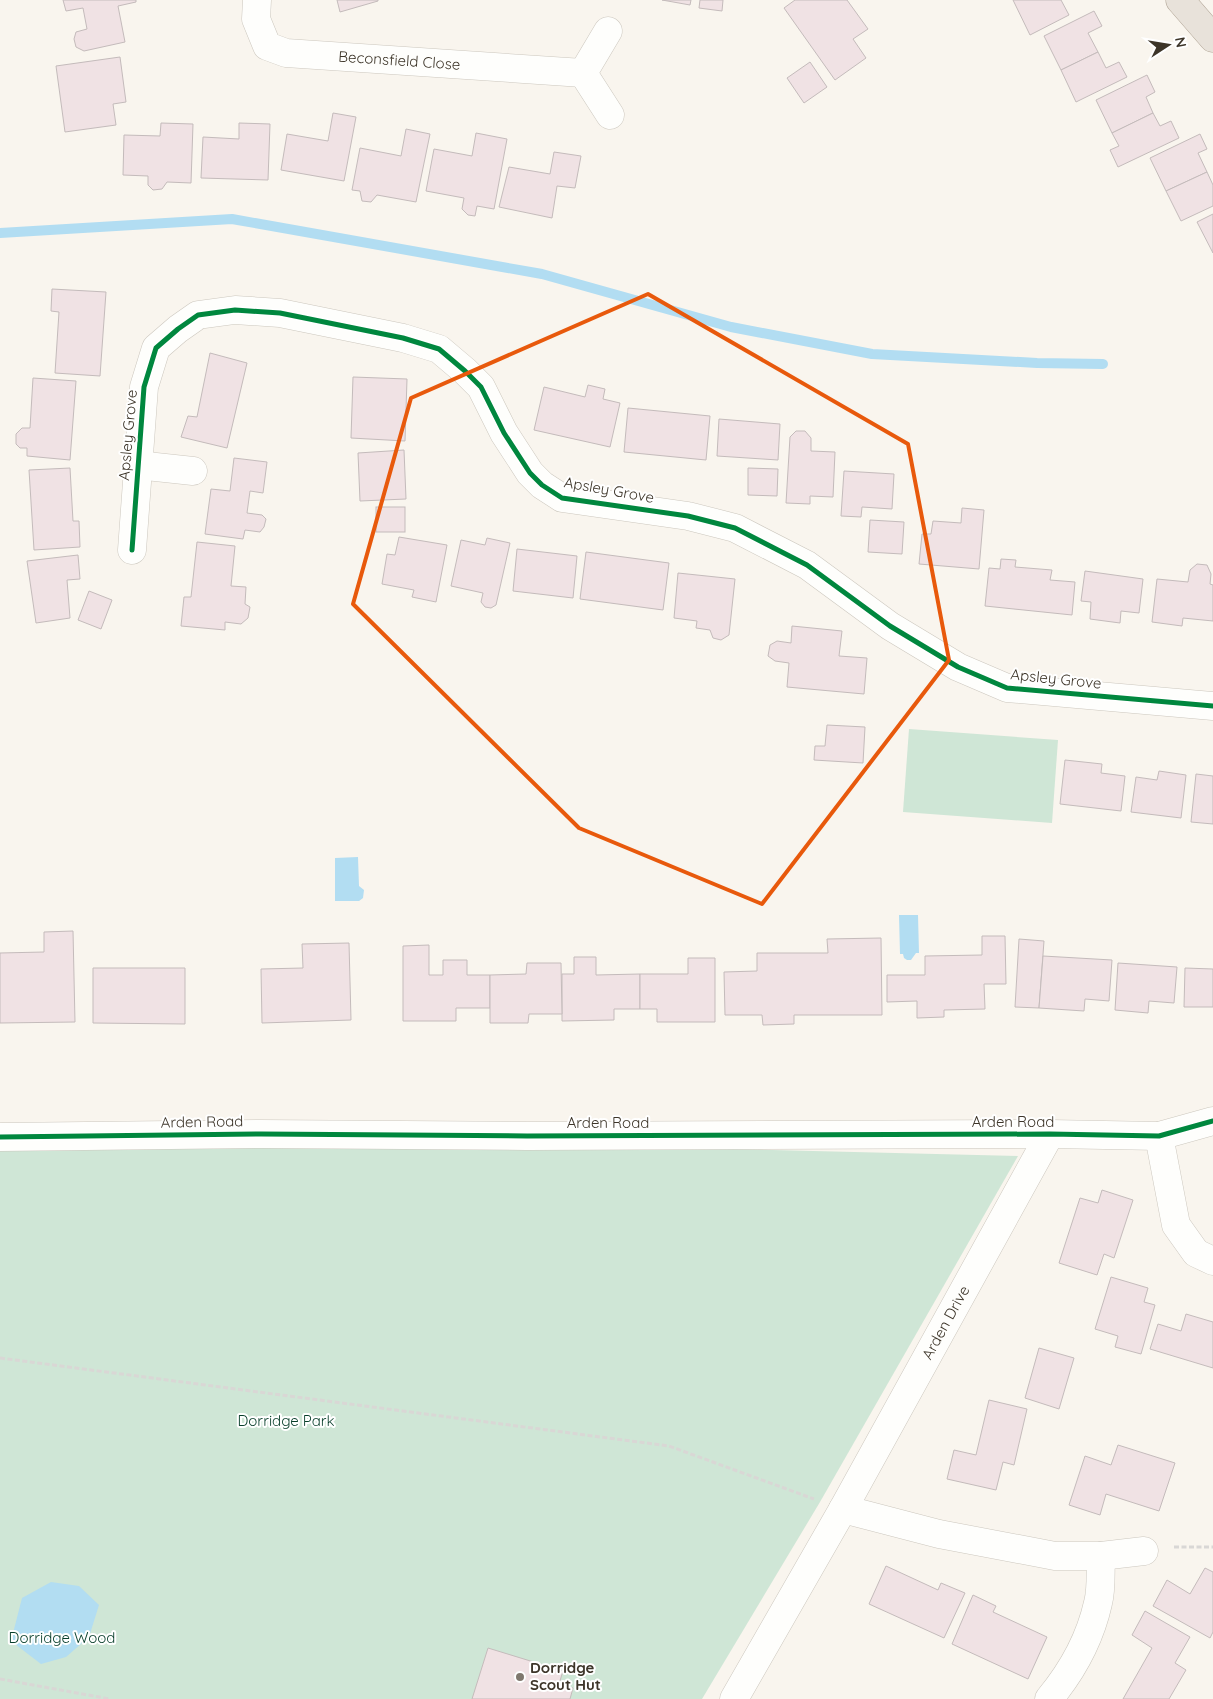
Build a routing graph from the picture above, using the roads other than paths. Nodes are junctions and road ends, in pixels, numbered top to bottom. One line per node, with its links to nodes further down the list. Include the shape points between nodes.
1 (257, 0): 5 (street, Beconsfield Close, via 256,19 267,46 286,53)
2 (1180, 0): 4 (main road)
3 (608, 32): 5 (street)
4 (1213, 38)
5 (583, 73): 6 (street)
6 (610, 115)
7 (137, 465): 8 (street, Apsley Grove); 9 (street, Apsley Grove); 10 (street, Apsley Grove, via 144,386 156,348 198,315 235,310 280,313 403,338 439,349 481,387 504,433 530,473 562,498 688,516 735,528 806,565 890,626 958,667 1007,688)
8 (193, 471)
9 (132, 550)
10 (1213, 706)
11 (1213, 1120): 13 (street, Arden Road)
12 (1050, 1134): 13 (street, Arden Road); 14 (street, Arden Road); 16 (street, Arden Drive)
13 (1159, 1136): 15 (street, via 1176,1225 1196,1253)
14 (0, 1137)
15 (1213, 1261)
16 (843, 1509): 18 (street, via 939,1534 1054,1556); 19 (street, Arden Drive)
17 (1144, 1551): 18 (street)
18 (1100, 1556): 20 (street, via 1099,1601 1087,1639 1068,1676)
19 (734, 1699)
20 (1049, 1699)

